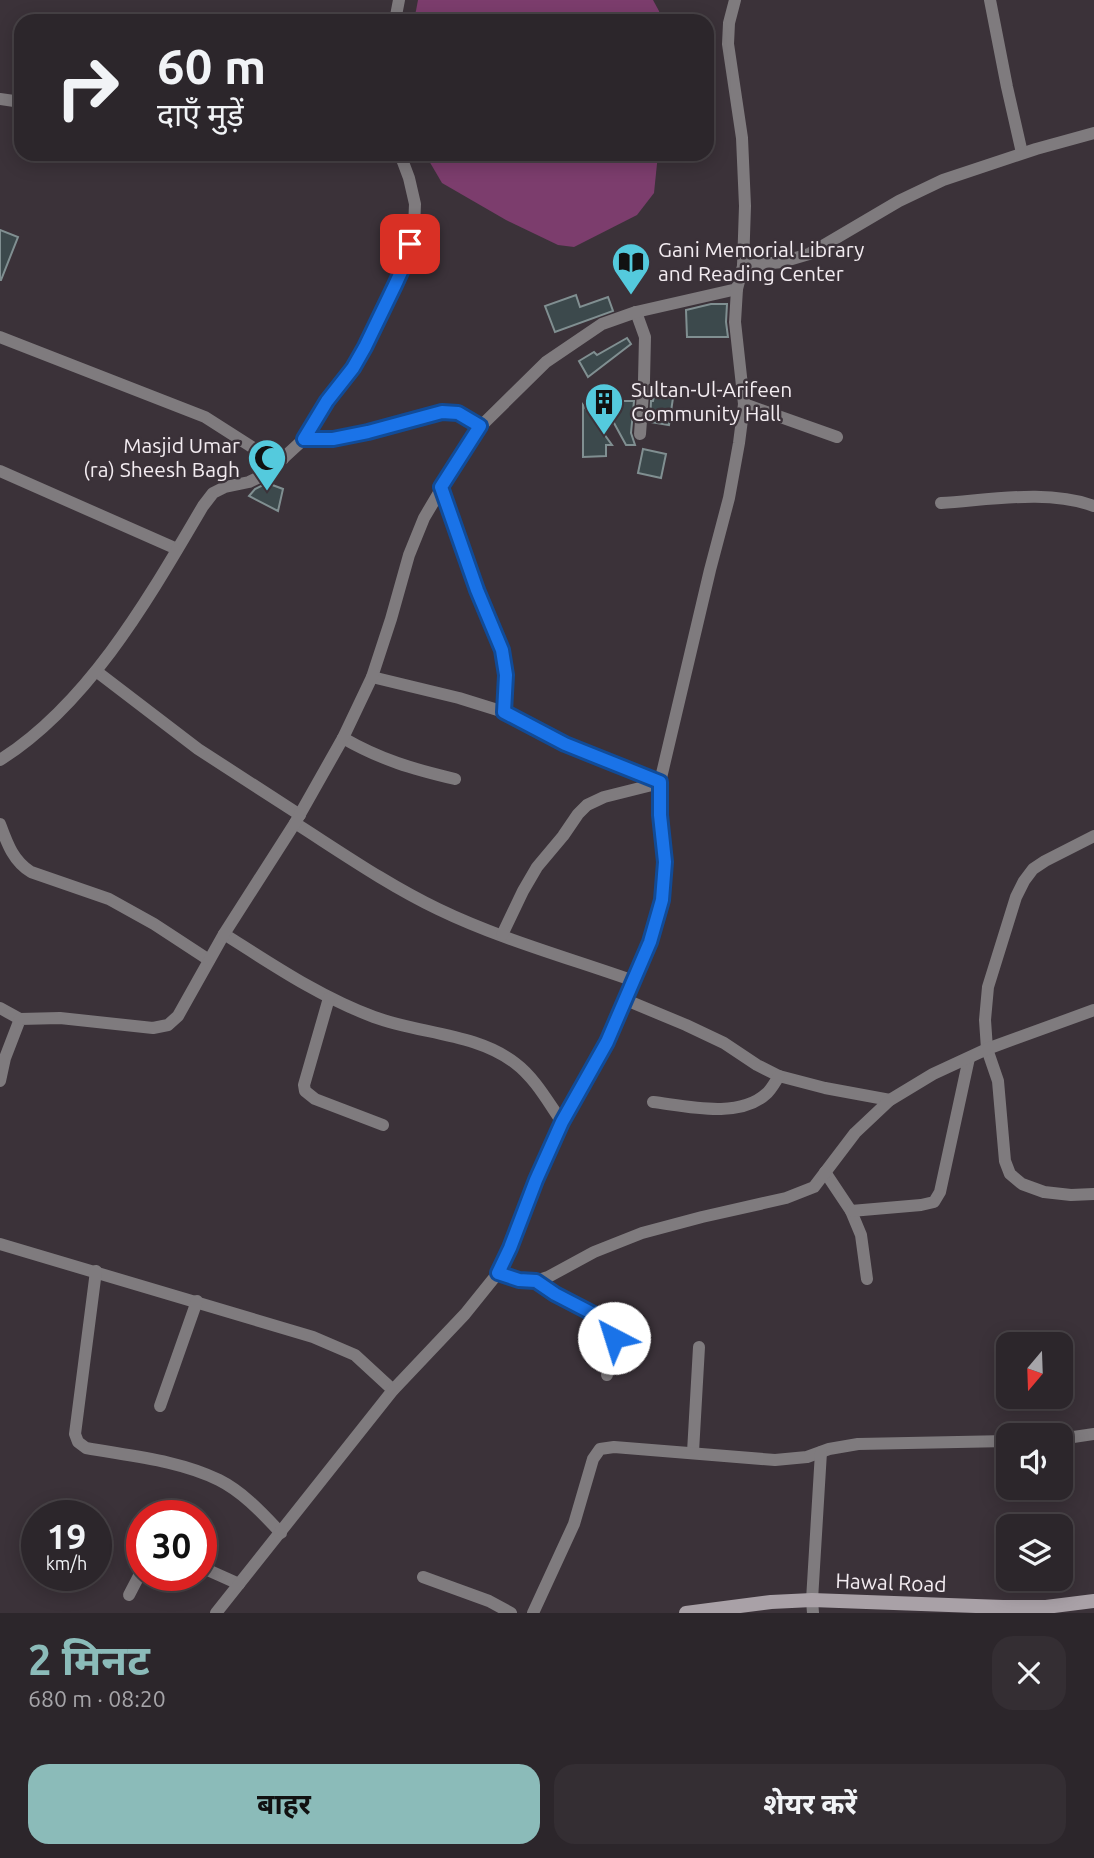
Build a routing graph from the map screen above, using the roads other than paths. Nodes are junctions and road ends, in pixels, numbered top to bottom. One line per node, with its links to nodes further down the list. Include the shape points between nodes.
1 (735, 0): 6 (street, via 728,44 742,138)
2 (990, 0): 4 (street)
3 (1094, 132): 4 (street)
4 (1023, 153): 6 (street, via 910,195 808,254)
5 (403, 161): 14 (street, via 415,204 406,261 353,368)
6 (743, 266): 7 (street)
7 (737, 289): 8 (street); 10 (street, via 735,322)
8 (636, 312): 11 (street, via 602,324 546,362); 12 (street, via 645,337)
9 (0, 337): 15 (street, via 194,412 255,449)
10 (744, 404): 13 (street); 27 (street, via 729,498)
11 (480, 426): 14 (street, via 458,413 442,412 333,439); 17 (street)
12 (640, 434)
13 (837, 437)
14 (304, 439): 15 (street)
15 (283, 459): 20 (street, via 266,474 213,493)
16 (0, 471): 20 (street)
17 (441, 487): 22 (street, via 409,555); 23 (street, via 502,650)
18 (941, 503): 19 (street, via 1048,496)
19 (1094, 506)
20 (177, 549): 21 (street)
21 (96, 671): 25 (street, via 34,736); 28 (street)
22 (372, 677): 23 (street); 24 (street)
23 (504, 712): 27 (street, via 565,744)
24 (343, 738): 26 (street, via 386,760); 28 (street)
25 (0, 760)
26 (455, 779)
27 (660, 782): 32 (street, via 587,805 537,867); 34 (street, via 665,862 662,900)
28 (298, 819): 31 (street); 32 (street, via 389,883)
29 (0, 824): 33 (street, via 21,866 109,899)
30 (1094, 836): 40 (street, via 1045,861 1024,881 988,987)
31 (224, 934): 33 (street); 35 (street)
32 (502, 935): 34 (street)
33 (209, 960): 39 (street, via 178,1016 168,1025 153,1028)
34 (634, 981): 36 (street)
35 (329, 998): 47 (street, via 376,1018 497,1052 517,1064); 48 (street, via 305,1091)
36 (626, 1000): 43 (street, via 724,1043); 47 (street)
37 (0, 1008): 39 (street)
38 (1094, 1010): 40 (street)
39 (20, 1018): 41 (street)
40 (987, 1049): 42 (street); 50 (street, via 998,1081 1010,1174 1044,1192)
41 (3, 1058): 44 (street)
42 (969, 1058): 45 (street); 51 (street, via 934,1202)
43 (779, 1076): 45 (street); 46 (street, via 766,1094 737,1108)
44 (0, 1082)
45 (890, 1100): 49 (street, via 855,1133)
46 (653, 1102)
47 (562, 1122): 54 (street)
48 (383, 1125)
49 (825, 1172): 51 (street); 56 (street, via 814,1187 786,1198 642,1233)
50 (1094, 1194)
51 (851, 1211): 55 (street, via 861,1235)
52 (0, 1244): 53 (street)
53 (96, 1271): 57 (street); 67 (street, via 75,1434 78,1442 86,1448 187,1468 220,1480 250,1501)
54 (498, 1273): 56 (street); 60 (street)
55 (867, 1279)
56 (536, 1281): 59 (street, via 612,1325)
57 (197, 1301): 60 (street, via 355,1355); 61 (street)
58 (699, 1347): 65 (street)
59 (607, 1375)
60 (393, 1390): 67 (street)
61 (160, 1406)
62 (1094, 1434): 63 (street)
63 (1073, 1437)
64 (996, 1441): 66 (street, via 858,1444)
65 (693, 1452): 66 (street, via 775,1460); 77 (street, via 600,1448 574,1524)
66 (821, 1452): 74 (street)
67 (281, 1533): 70 (street)
68 (217, 1574): 70 (street)
69 (423, 1577): 76 (street)
70 (239, 1584): 75 (street)
71 (131, 1591): 72 (street)
72 (129, 1595)
73 (1094, 1601): 74 (main road, Hawal Road, via 1045,1607)
74 (812, 1607): 78 (main road, Hawal Road, via 771,1602)
75 (216, 1613)
76 (511, 1613)
77 (533, 1613)
78 (686, 1613)

